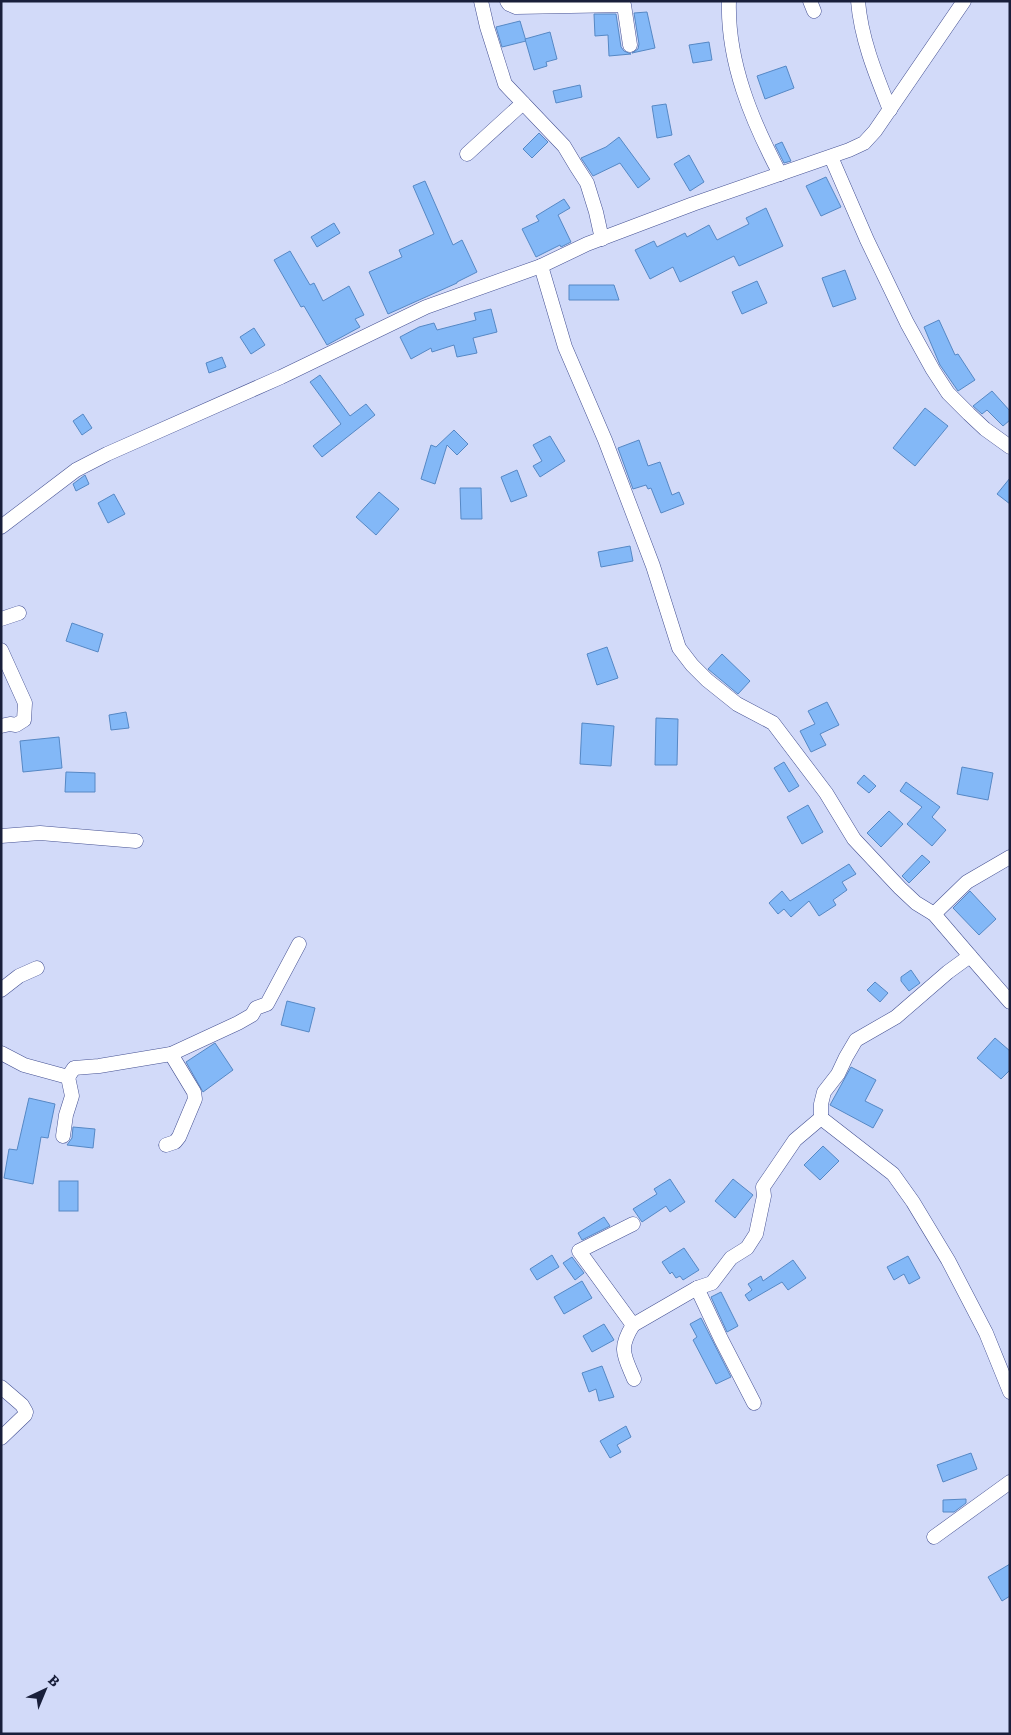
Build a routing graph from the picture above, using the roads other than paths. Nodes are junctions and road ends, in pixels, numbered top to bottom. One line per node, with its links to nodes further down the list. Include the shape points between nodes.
1 (481, 1): 7 (street, via 505,84)
2 (507, 1): 6 (street, via 516,7 624,5)
3 (729, 1): 11 (street, via 732,53 751,112)
4 (858, 1): 8 (street, via 870,59)
5 (964, 1): 8 (street)
6 (630, 45)
7 (523, 103): 9 (street); 12 (street, via 564,146 587,183)
8 (890, 110): 10 (street, via 864,143)
9 (467, 154)
10 (831, 157): 11 (street); 14 (street, via 871,248 932,370 948,393 985,430)
11 (780, 174): 12 (street)
12 (602, 239): 13 (street)
13 (541, 266): 15 (street, via 426,307 263,385 107,454 76,470); 23 (street, via 566,347 653,566 679,648 692,665 737,704 773,723 826,793 854,839 900,888)
14 (1010, 447)
15 (1, 527)
16 (19, 613): 17 (street)
17 (1, 619)
18 (1, 650): 19 (street, via 25,703 24,720 16,725)
19 (1, 726)
20 (1, 836): 21 (street, via 40,833)
21 (136, 840)
22 (1010, 857): 23 (street, via 967,882)
23 (934, 914): 25 (street)
24 (299, 944): 30 (street, via 268,1004 256,1008 252,1015 238,1023)
25 (970, 956): 28 (street); 32 (street, via 896,1017 856,1040 824,1092)
26 (37, 968): 27 (street)
27 (1, 990)
28 (1010, 1002)
29 (1, 1053): 31 (street, via 24,1065)
30 (171, 1054): 31 (street, via 74,1068); 34 (street, via 195,1099 179,1137)
31 (68, 1077): 33 (street, via 72,1096)
32 (821, 1118): 36 (street, via 795,1140 763,1187 756,1234 747,1248 731,1258 712,1283); 40 (street, via 893,1174 913,1202 986,1333)
33 (63, 1136)
34 (166, 1145)
35 (633, 1224): 37 (street, via 579,1251)
36 (697, 1288): 37 (street); 41 (street)
37 (633, 1325): 38 (street, via 622,1349)
38 (634, 1379)
39 (1, 1387): 42 (street, via 26,1412)
40 (1010, 1392)
41 (754, 1403)
42 (1, 1438)
43 (1010, 1482): 44 (street)
44 (934, 1537)

